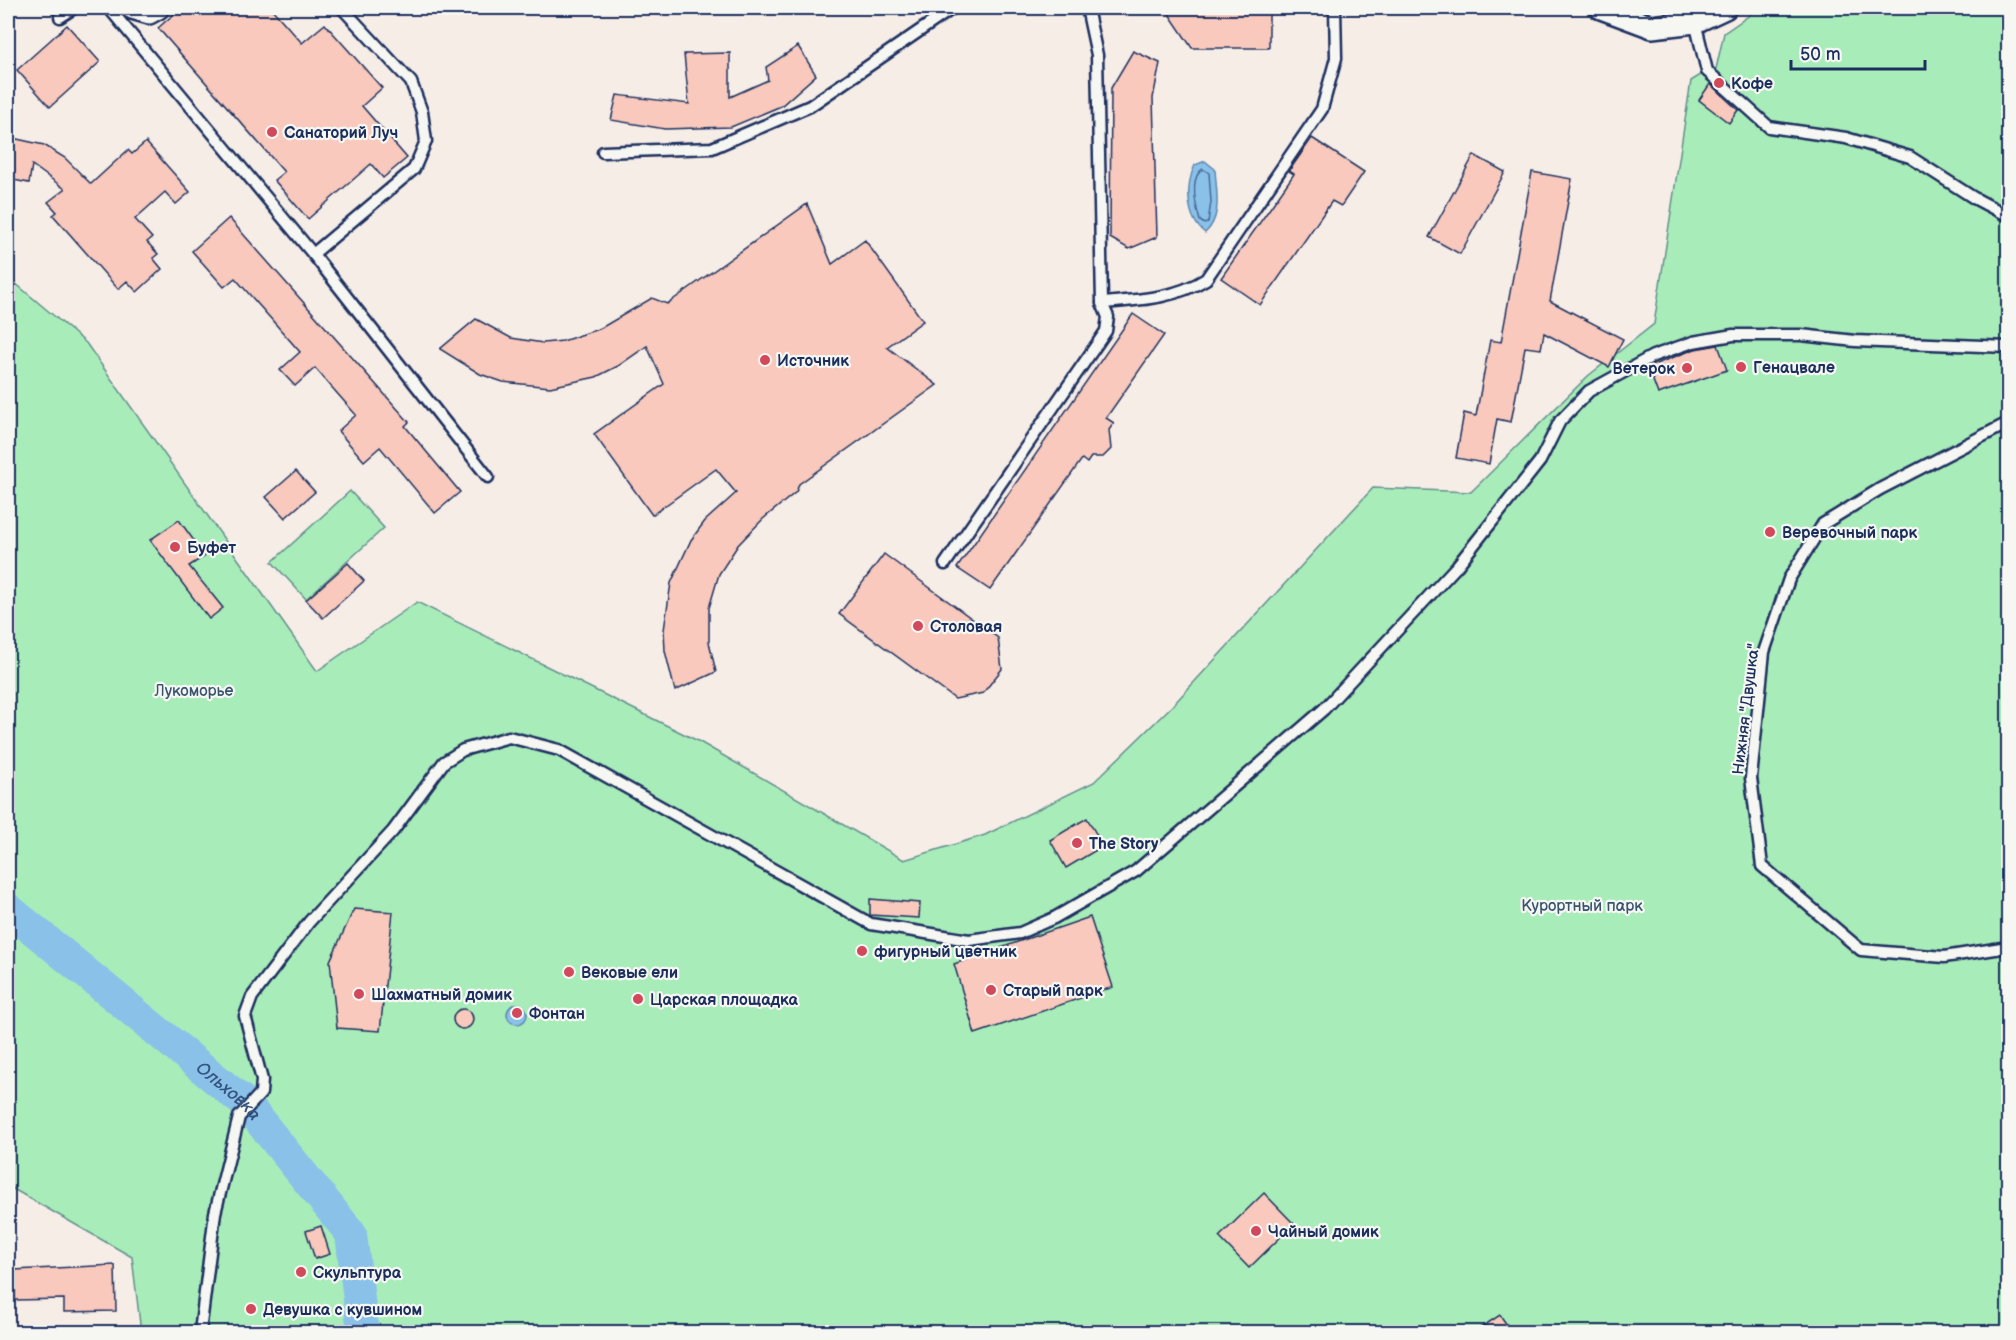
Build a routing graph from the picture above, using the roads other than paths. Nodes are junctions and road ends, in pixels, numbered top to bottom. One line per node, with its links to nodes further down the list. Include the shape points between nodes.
1 (74, 8): 9 (lane)
2 (108, 8): 13 (lane)
3 (342, 8): 13 (lane, via 411,82 422,112 426,141 414,170)
4 (953, 8): 11 (lane, via 810,106 712,148)
5 (1088, 8): 14 (lane, via 1097,55)
6 (1335, 8): 14 (lane, via 1336,58 1322,109 1206,279 1191,289 1157,298)
7 (1601, 8): 10 (street, via 1652,27)
8 (1725, 8): 10 (street)
9 (60, 17)
10 (1695, 21): 12 (lane, via 1707,71 1769,127 1846,138 1910,157)
11 (603, 152)
12 (2008, 216)
13 (314, 254): 17 (lane)
14 (1102, 303): 18 (lane, via 1108,317 1106,331)
15 (2008, 346): 20 (lane, via 1733,335 1693,342 1653,356 1589,391 1560,421 1540,461 1457,566 1324,709 1136,871 1020,933 969,940 871,924 559,750 509,737 463,750 444,762 393,831 309,922 252,997 245,1016 262,1080 261,1093 239,1117 215,1213)
16 (2007, 423): 19 (lane, Нижняя "Двушка", via 1880,489 1823,524 1789,579 1764,652 1751,778 1762,866 1861,950 1944,957)
17 (488, 477)
18 (945, 564)
19 (2008, 947)
20 (200, 1332)

